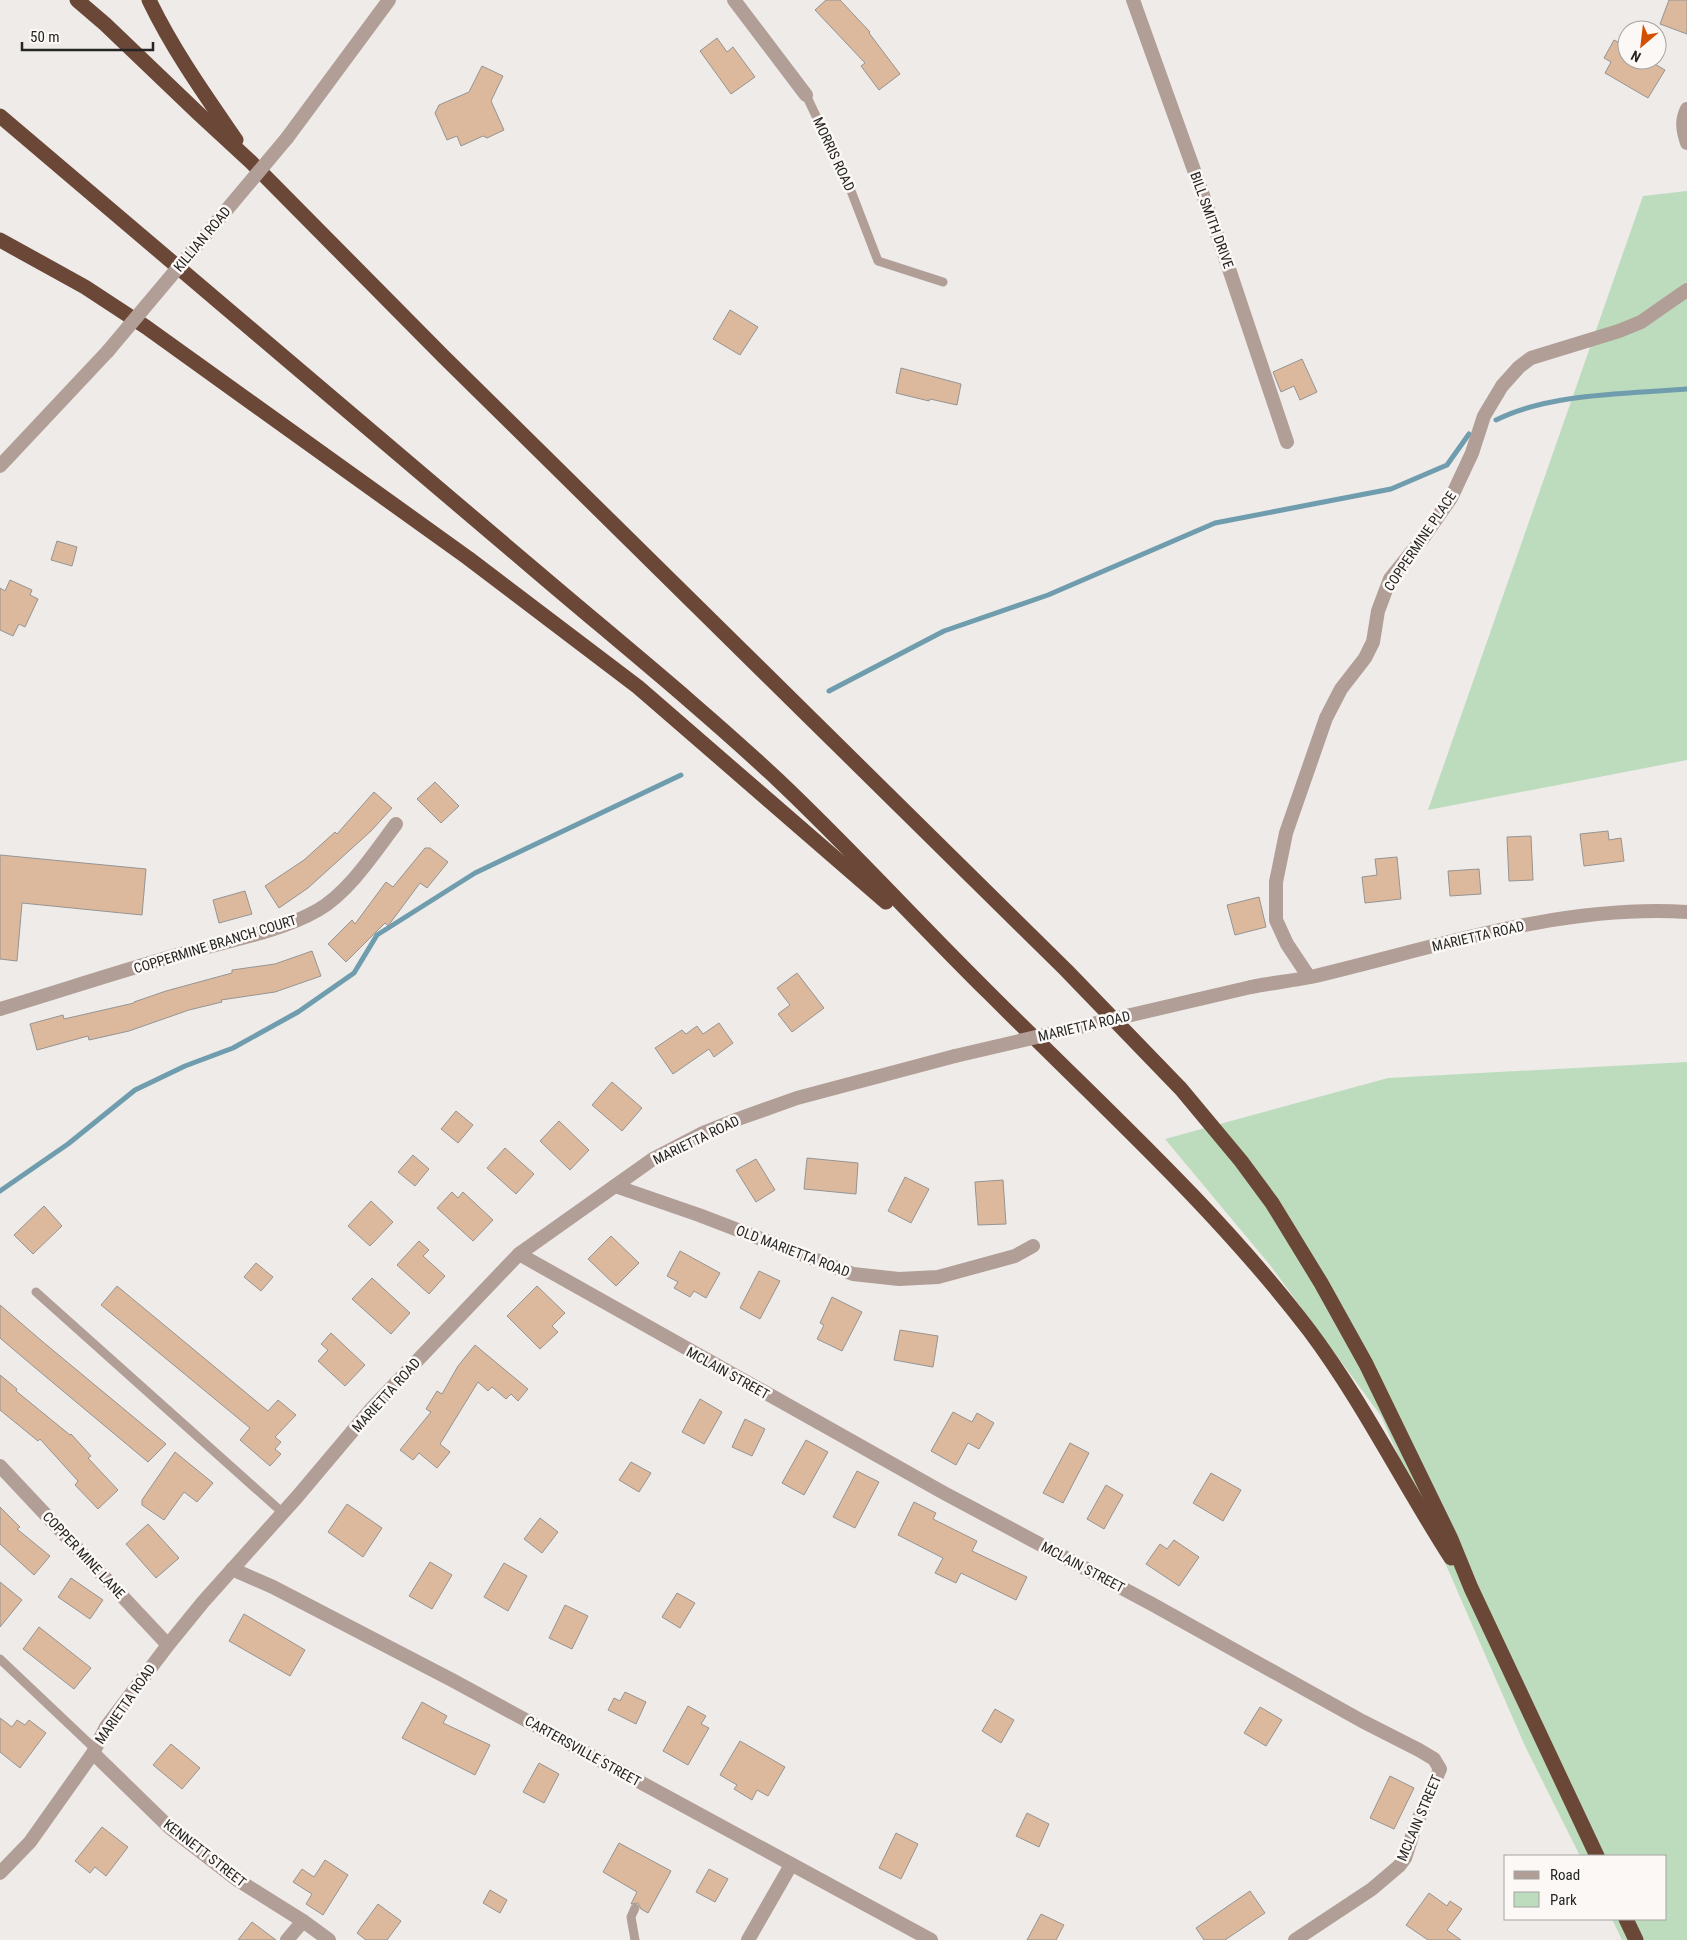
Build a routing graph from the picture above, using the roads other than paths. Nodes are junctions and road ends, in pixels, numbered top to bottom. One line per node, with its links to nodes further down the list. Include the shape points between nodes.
1 (77, 0): 10 (highway)
2 (150, 0): 10 (highway, via 178,55)
3 (390, 0): 15 (street, KILLIAN ROAD, bridge, via 287,138 108,351)
4 (734, 0): 6 (street, MORRIS ROAD)
5 (1133, 0): 14 (street, BILL SMITH DRIVE, via 1224,252)
6 (806, 95): 12 (lane, MORRIS ROAD, via 848,183 878,261)
7 (1687, 109): 9 (street, via 1683,117)
8 (0, 116): 19 (highway, via 718,726 780,782)
9 (1687, 143)
10 (252, 162): 28 (highway, via 458,371 1066,970 1181,1089 1272,1203 1320,1283 1366,1364 1451,1539)
11 (0, 240): 19 (highway, via 85,287 146,327 577,640 699,739)
12 (943, 282)
13 (1687, 290): 18 (street, COPPERMINE PLACE, via 1641,322 1531,358 1519,367 1502,386 1484,416 1472,453 1451,498 1390,579 1378,611 1373,642 1326,718 1282,848 1276,882 1276,920 1287,944)
14 (1287, 442)
15 (0, 466)
16 (396, 824): 20 (street, COPPERMINE BRANCH COURT, via 340,893 319,910 288,924)
17 (1687, 912): 18 (street, MARIETTA ROAD, via 1630,911 1530,924)
18 (1309, 977): 21 (street, MARIETTA ROAD, bridge, via 1251,986 955,1056 798,1098 703,1133 653,1159)
19 (988, 992): 28 (highway, via 1194,1198 1311,1333 1362,1407)
20 (0, 1010)
21 (614, 1186): 22 (street, OLD MARIETTA ROAD, via 853,1274 938,1277 1015,1256); 23 (street, MARIETTA ROAD)
22 (1034, 1246)
23 (519, 1254): 26 (street, MARIETTA ROAD, via 372,1408); 43 (street, MCLAIN STREET, via 944,1493 1434,1759 1440,1770 1399,1866 1372,1889)
24 (36, 1292): 26 (lane)
25 (0, 1466): 29 (street, COPPER MINE LANE)
26 (283, 1513): 27 (street, MARIETTA ROAD)
27 (232, 1569): 29 (street, MARIETTA ROAD); 33 (street, CARTERSVILLE STREET, via 452,1680)
28 (1470, 1588): 32 (highway)
29 (168, 1645): 31 (street, MARIETTA ROAD, via 106,1727)
30 (0, 1659): 31 (lane)
31 (94, 1750): 34 (street, MARIETTA ROAD, via 30,1842); 37 (street, KENNETT STREET, via 170,1828 236,1879)
32 (1597, 1855)
33 (791, 1865): 41 (street); 42 (street, CARTERSVILLE STREET)
34 (0, 1873)
35 (635, 1908): 40 (lane, via 631,1917)
36 (1626, 1920): 44 (highway)
37 (303, 1921): 38 (street); 39 (street, KENNETT STREET)
38 (287, 1940)
39 (329, 1940)
40 (635, 1940)
41 (748, 1940)
42 (931, 1940)
43 (1295, 1940)
44 (1636, 1940)

